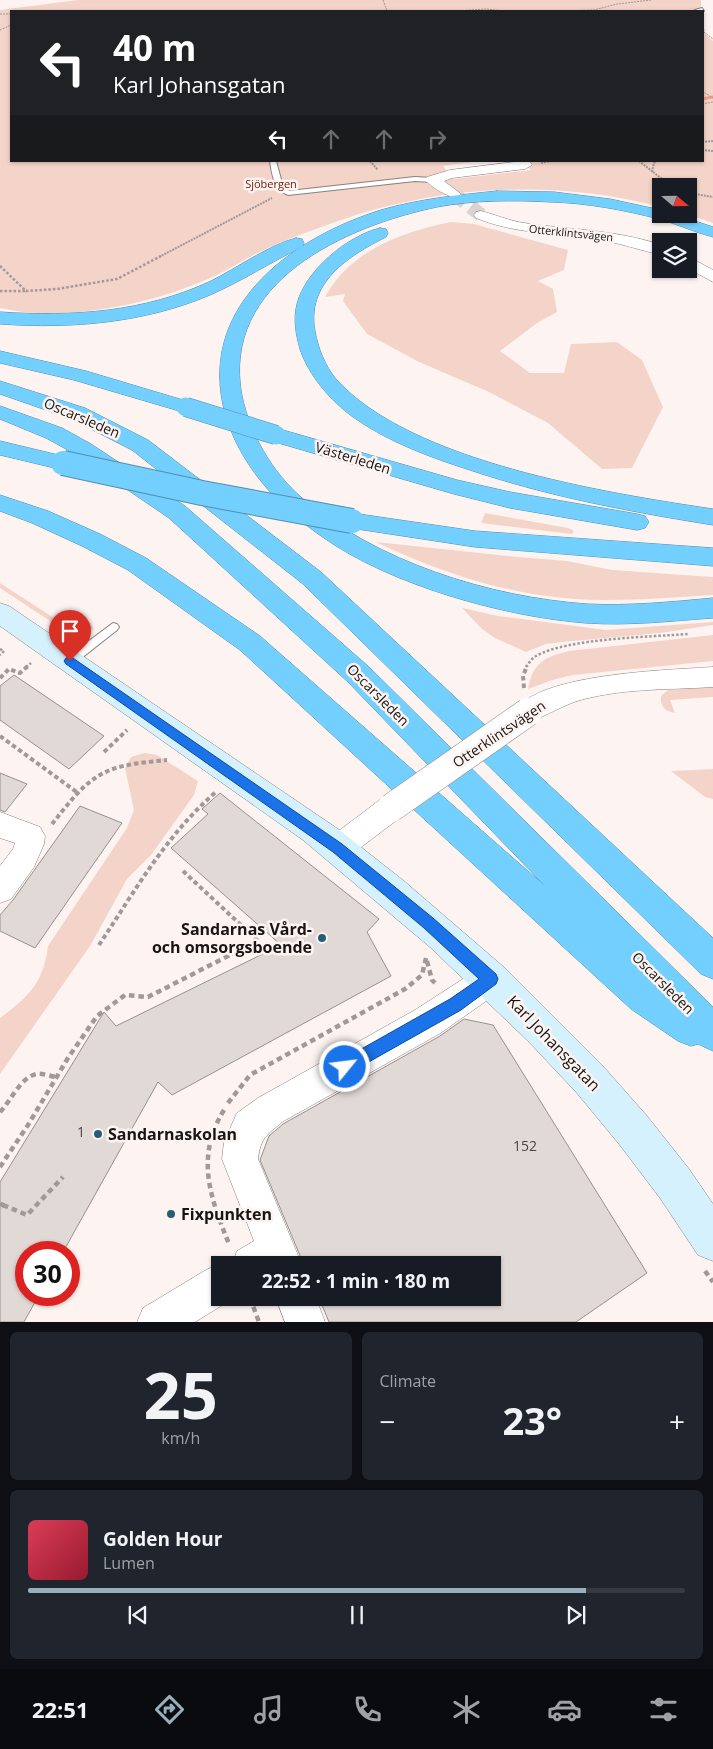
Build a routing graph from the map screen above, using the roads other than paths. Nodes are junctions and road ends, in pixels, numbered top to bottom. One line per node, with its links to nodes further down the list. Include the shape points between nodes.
1 (8, 0): 2 (lane)
2 (30, 0)
3 (273, 162): 5 (lane, via 278,184 286,192)
4 (525, 165): 5 (street, via 450,174)
5 (432, 180): 6 (street)
6 (454, 194)
7 (397, 212): 9 (highway, via 476,198 555,197 644,210); 14 (highway, via 357,219 310,236 216,285 149,309 74,320); 23 (highway, via 343,232 304,252 271,280 239,322 230,356 229,387 243,438 267,476 292,502 334,535 375,557 469,590 528,605 584,613 643,614)
8 (481, 214): 11 (street, Otterklintsvägen, via 514,226 594,234)
9 (713, 232)
10 (713, 245): 20 (highway, via 657,224 585,210 519,206 438,215 384,231 336,259 320,275 309,293 304,322 311,355 330,385 356,410 400,435 504,473 646,507)
11 (652, 247)
12 (697, 267): 13 (street)
13 (713, 277)
14 (0, 318)
15 (3, 357): 21 (highway, Västerleden, bridge, via 79,374 393,470 510,500 649,524)
16 (0, 387): 31 (highway, Oscarsleden, via 77,413 140,445 312,578)
17 (0, 412): 33 (highway, Oscarsleden, via 76,445 177,512 358,674)
18 (0, 448): 22 (highway, bridge, via 202,493 352,521 475,539)
19 (0, 503): 34 (highway, via 40,517 137,564 250,643 644,996)
20 (713, 517)
21 (713, 531)
22 (713, 557)
23 (713, 608)
24 (0, 613): 26 (street, Karl Johansgatan)
25 (113, 627): 26 (lane)
26 (70, 661): 29 (street, Karl Johansgatan)
27 (713, 677): 29 (street, Otterklintsvägen, bridge, via 584,688 527,702)
28 (0, 825): 30 (street, via 30,836 27,854)
29 (338, 848): 32 (street, Karl Johansgatan)
30 (0, 888)
31 (713, 962)
32 (491, 979): 35 (street, Karl Johansgatan, via 605,1096 640,1138); 36 (street, via 427,1022 280,1103 250,1126 242,1142 240,1159)
33 (713, 1033)
34 (713, 1042)
35 (713, 1240)
36 (269, 1256)
37 (211, 1289): 39 (street)
38 (299, 1306): 40 (street)
39 (157, 1322)
40 (306, 1322)

